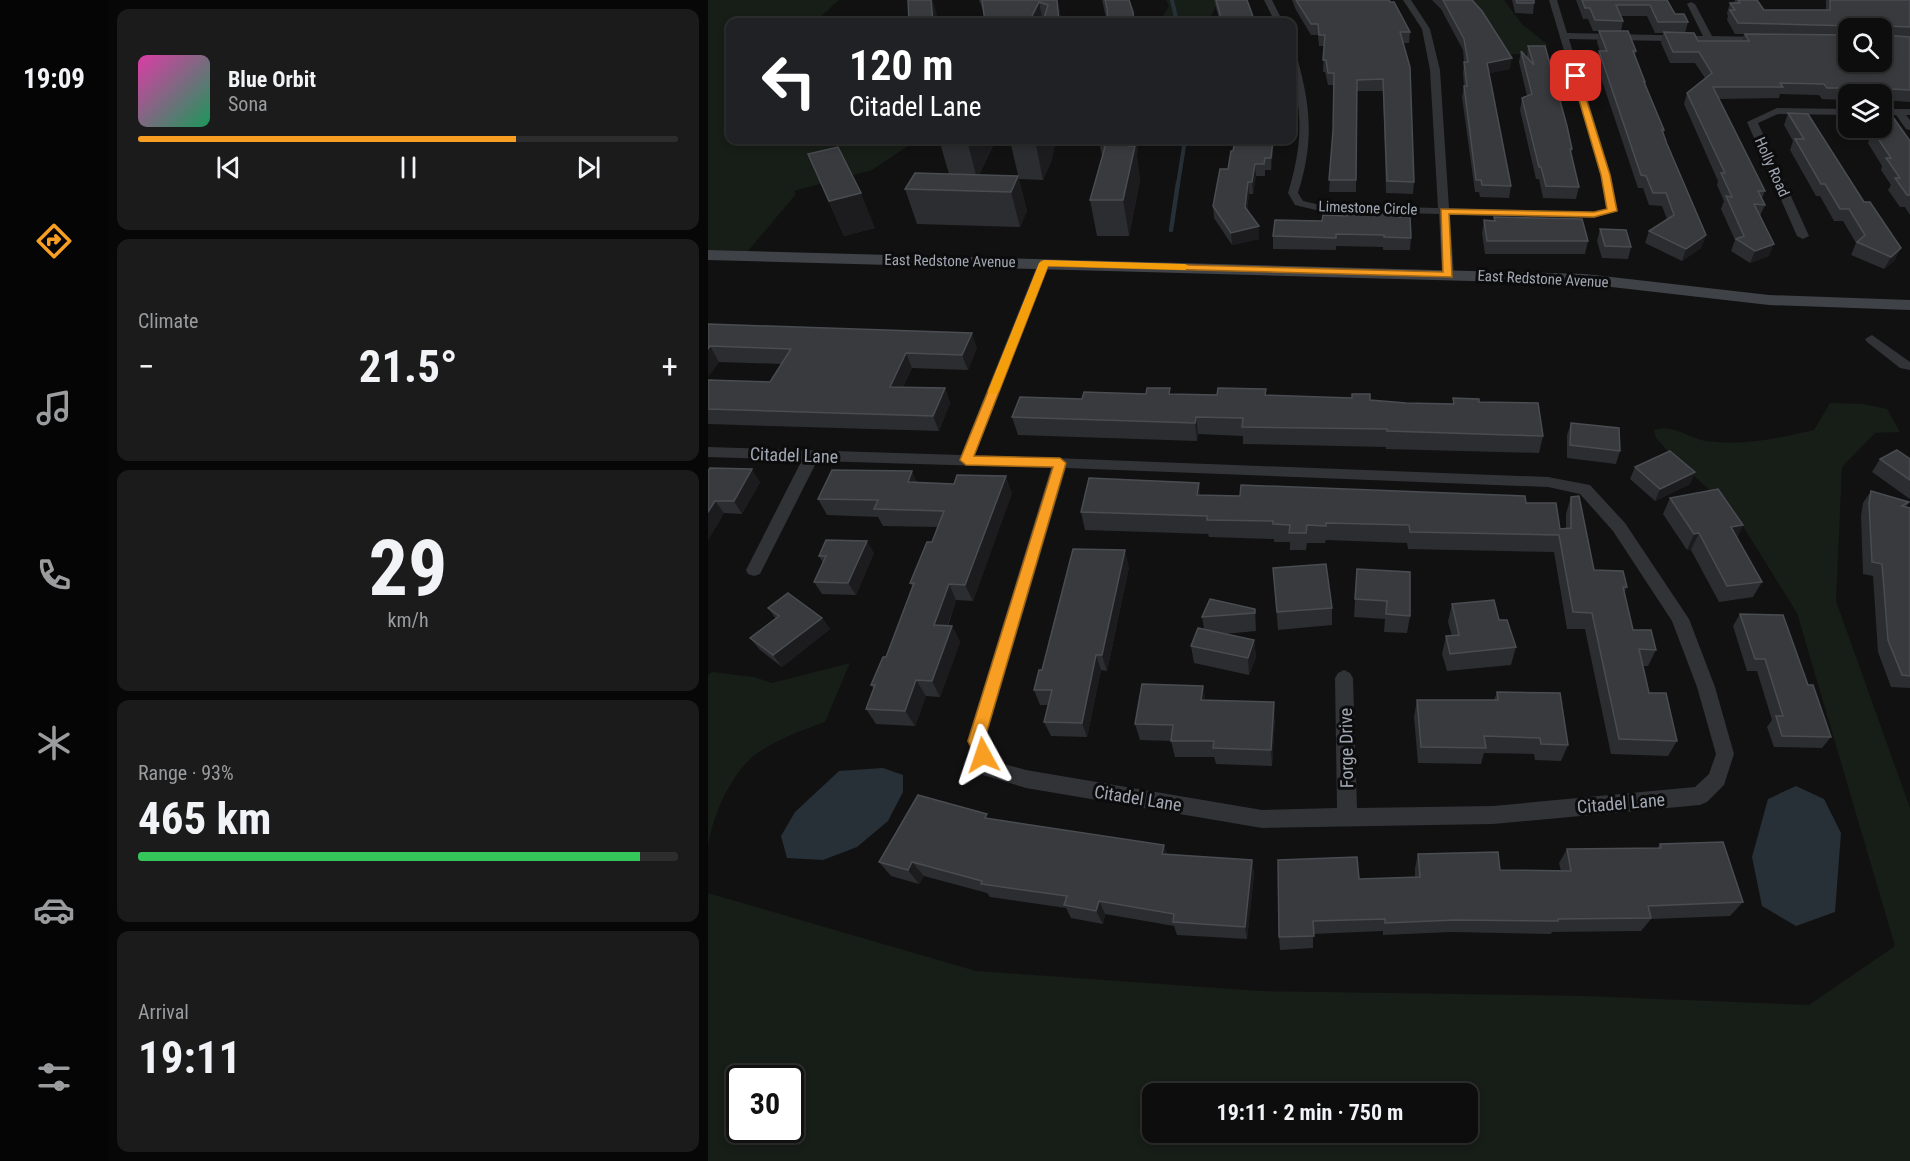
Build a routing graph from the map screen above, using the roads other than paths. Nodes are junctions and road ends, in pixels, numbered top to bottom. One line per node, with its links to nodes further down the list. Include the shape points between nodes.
1 (1268, 0): 5 (street)
2 (1407, 0): 13 (street, Limestone Circle, via 1426,28 1435,70)
3 (1553, 0): 6 (street)
4 (1691, 4): 7 (street)
5 (1277, 18)
6 (1564, 36): 7 (street); 13 (street, via 1612,211)
7 (1709, 39): 8 (street)
8 (1778, 40)
9 (1296, 70): 13 (street, Limestone Circle, via 1302,89 1304,152 1293,194 1299,202 1320,208)
10 (1838, 111): 14 (street, Holly Road, via 1777,111 1752,122)
11 (1905, 112): 12 (street)
12 (1910, 127)
13 (1444, 211): 17 (street, Limestone Circle)
14 (1803, 236)
15 (708, 255): 16 (street, East Redstone Avenue)
16 (1044, 263): 17 (street, East Redstone Avenue); 23 (street)
17 (1448, 275): 18 (street, East Redstone Avenue, via 1585,279 1769,300)
18 (1910, 305)
19 (1872, 339): 20 (street)
20 (1910, 366)
21 (708, 452): 22 (street, Citadel Lane)
22 (812, 455): 23 (street, Citadel Lane); 25 (street)
23 (966, 460): 24 (street, Citadel Lane)
24 (1060, 463): 27 (street, Citadel Lane, via 976,741 990,769 1026,779 1262,819); 27 (street, Citadel Lane, via 1548,482 1585,489 1619,527 1680,619 1707,687 1725,754 1717,779 1700,796 1493,814)
25 (754, 570)
26 (1344, 678): 27 (street, Forge Drive)
27 (1347, 817)

